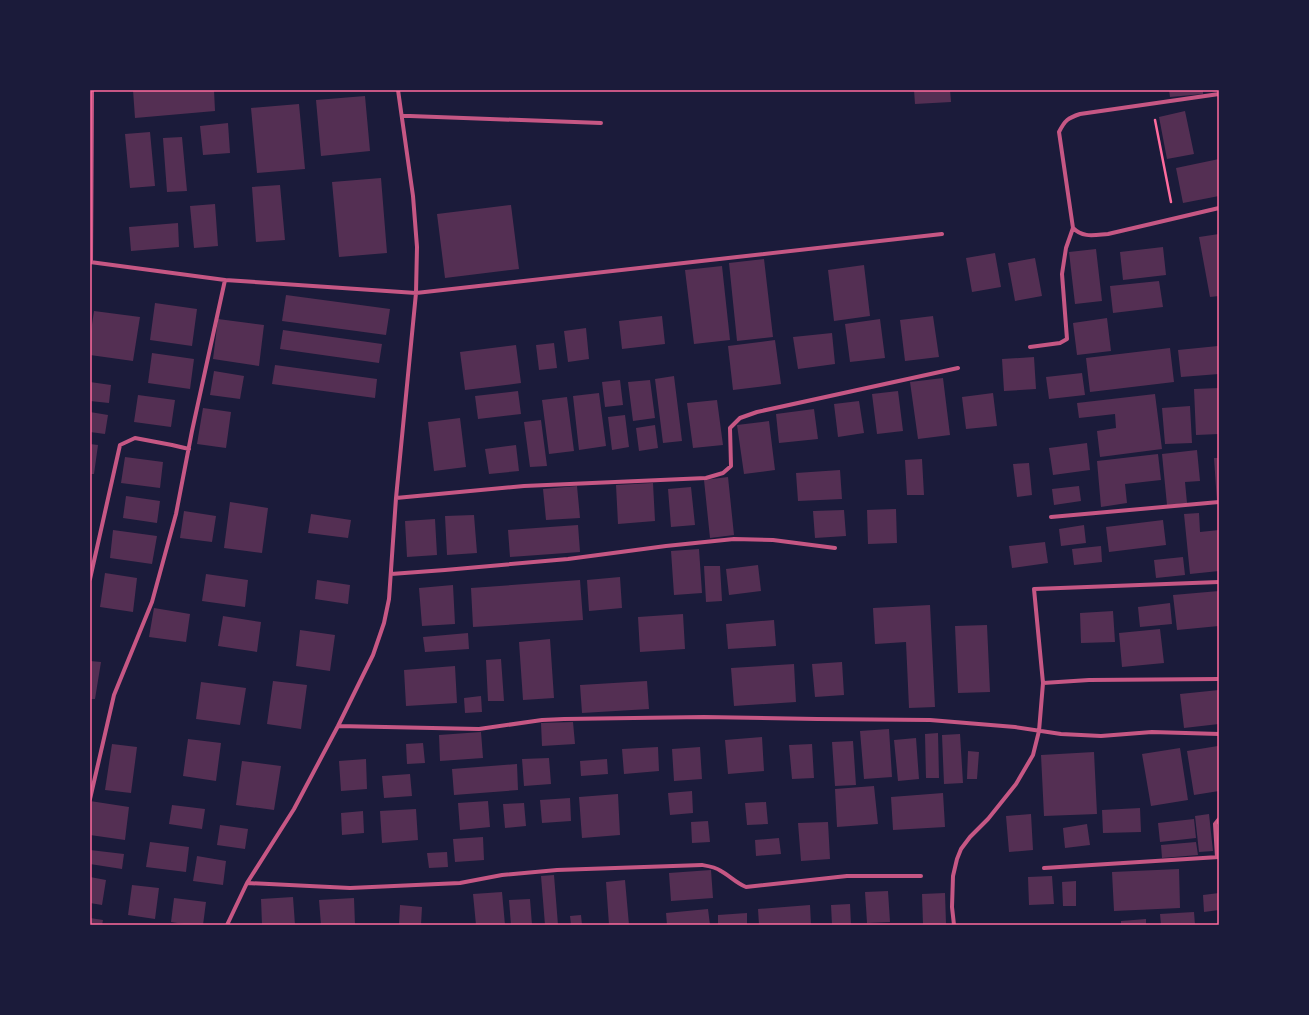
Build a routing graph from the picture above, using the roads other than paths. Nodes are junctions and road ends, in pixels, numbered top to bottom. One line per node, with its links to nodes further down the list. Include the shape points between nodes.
1 (92, 90): 9 (street)
2 (398, 90): 4 (street)
3 (1219, 94): 7 (street, via 1080,114 1064,122 1059,132)
4 (402, 116): 5 (street); 11 (street, via 415,220)
5 (601, 123)
6 (1219, 208): 7 (street, via 1108,234 1079,234)
7 (1073, 228): 12 (street, via 1066,248 1062,274 1067,339 1060,343)
8 (942, 234): 11 (street)
9 (91, 262): 10 (street)
10 (225, 280): 11 (street); 14 (street)
11 (416, 293): 15 (street)
12 (1030, 347)
13 (958, 368): 15 (street, via 757,412 740,418 730,428 731,466 723,473 706,478 524,486)
14 (189, 449): 20 (street, via 135,438 120,445); 27 (street, via 176,514 152,602 114,695)
15 (396, 498): 19 (street)
16 (1219, 502): 17 (street)
17 (1051, 517)
18 (835, 548): 19 (street, via 773,540 734,539 568,559)
19 (391, 574): 24 (street, via 384,623 373,655)
20 (90, 579)
21 (1219, 582): 23 (street, via 1034,590)
22 (1219, 679): 23 (street)
23 (1043, 683): 25 (street)
24 (338, 726): 25 (street, via 479,730 542,720 704,716 930,720); 32 (street, via 294,809)
25 (1039, 731): 26 (street, via 1101,736 1152,732); 34 (street, via 1033,755 1016,784 961,849 953,876)
26 (1219, 734)
27 (90, 799)
28 (1219, 819): 29 (street, via 1215,824)
29 (1218, 857): 30 (street)
30 (1044, 868)
31 (921, 876): 32 (street, via 847,876 746,887 721,871 702,864 557,870 502,875 460,883 357,888)
32 (247, 883): 33 (street)
33 (227, 925)
34 (954, 925)

